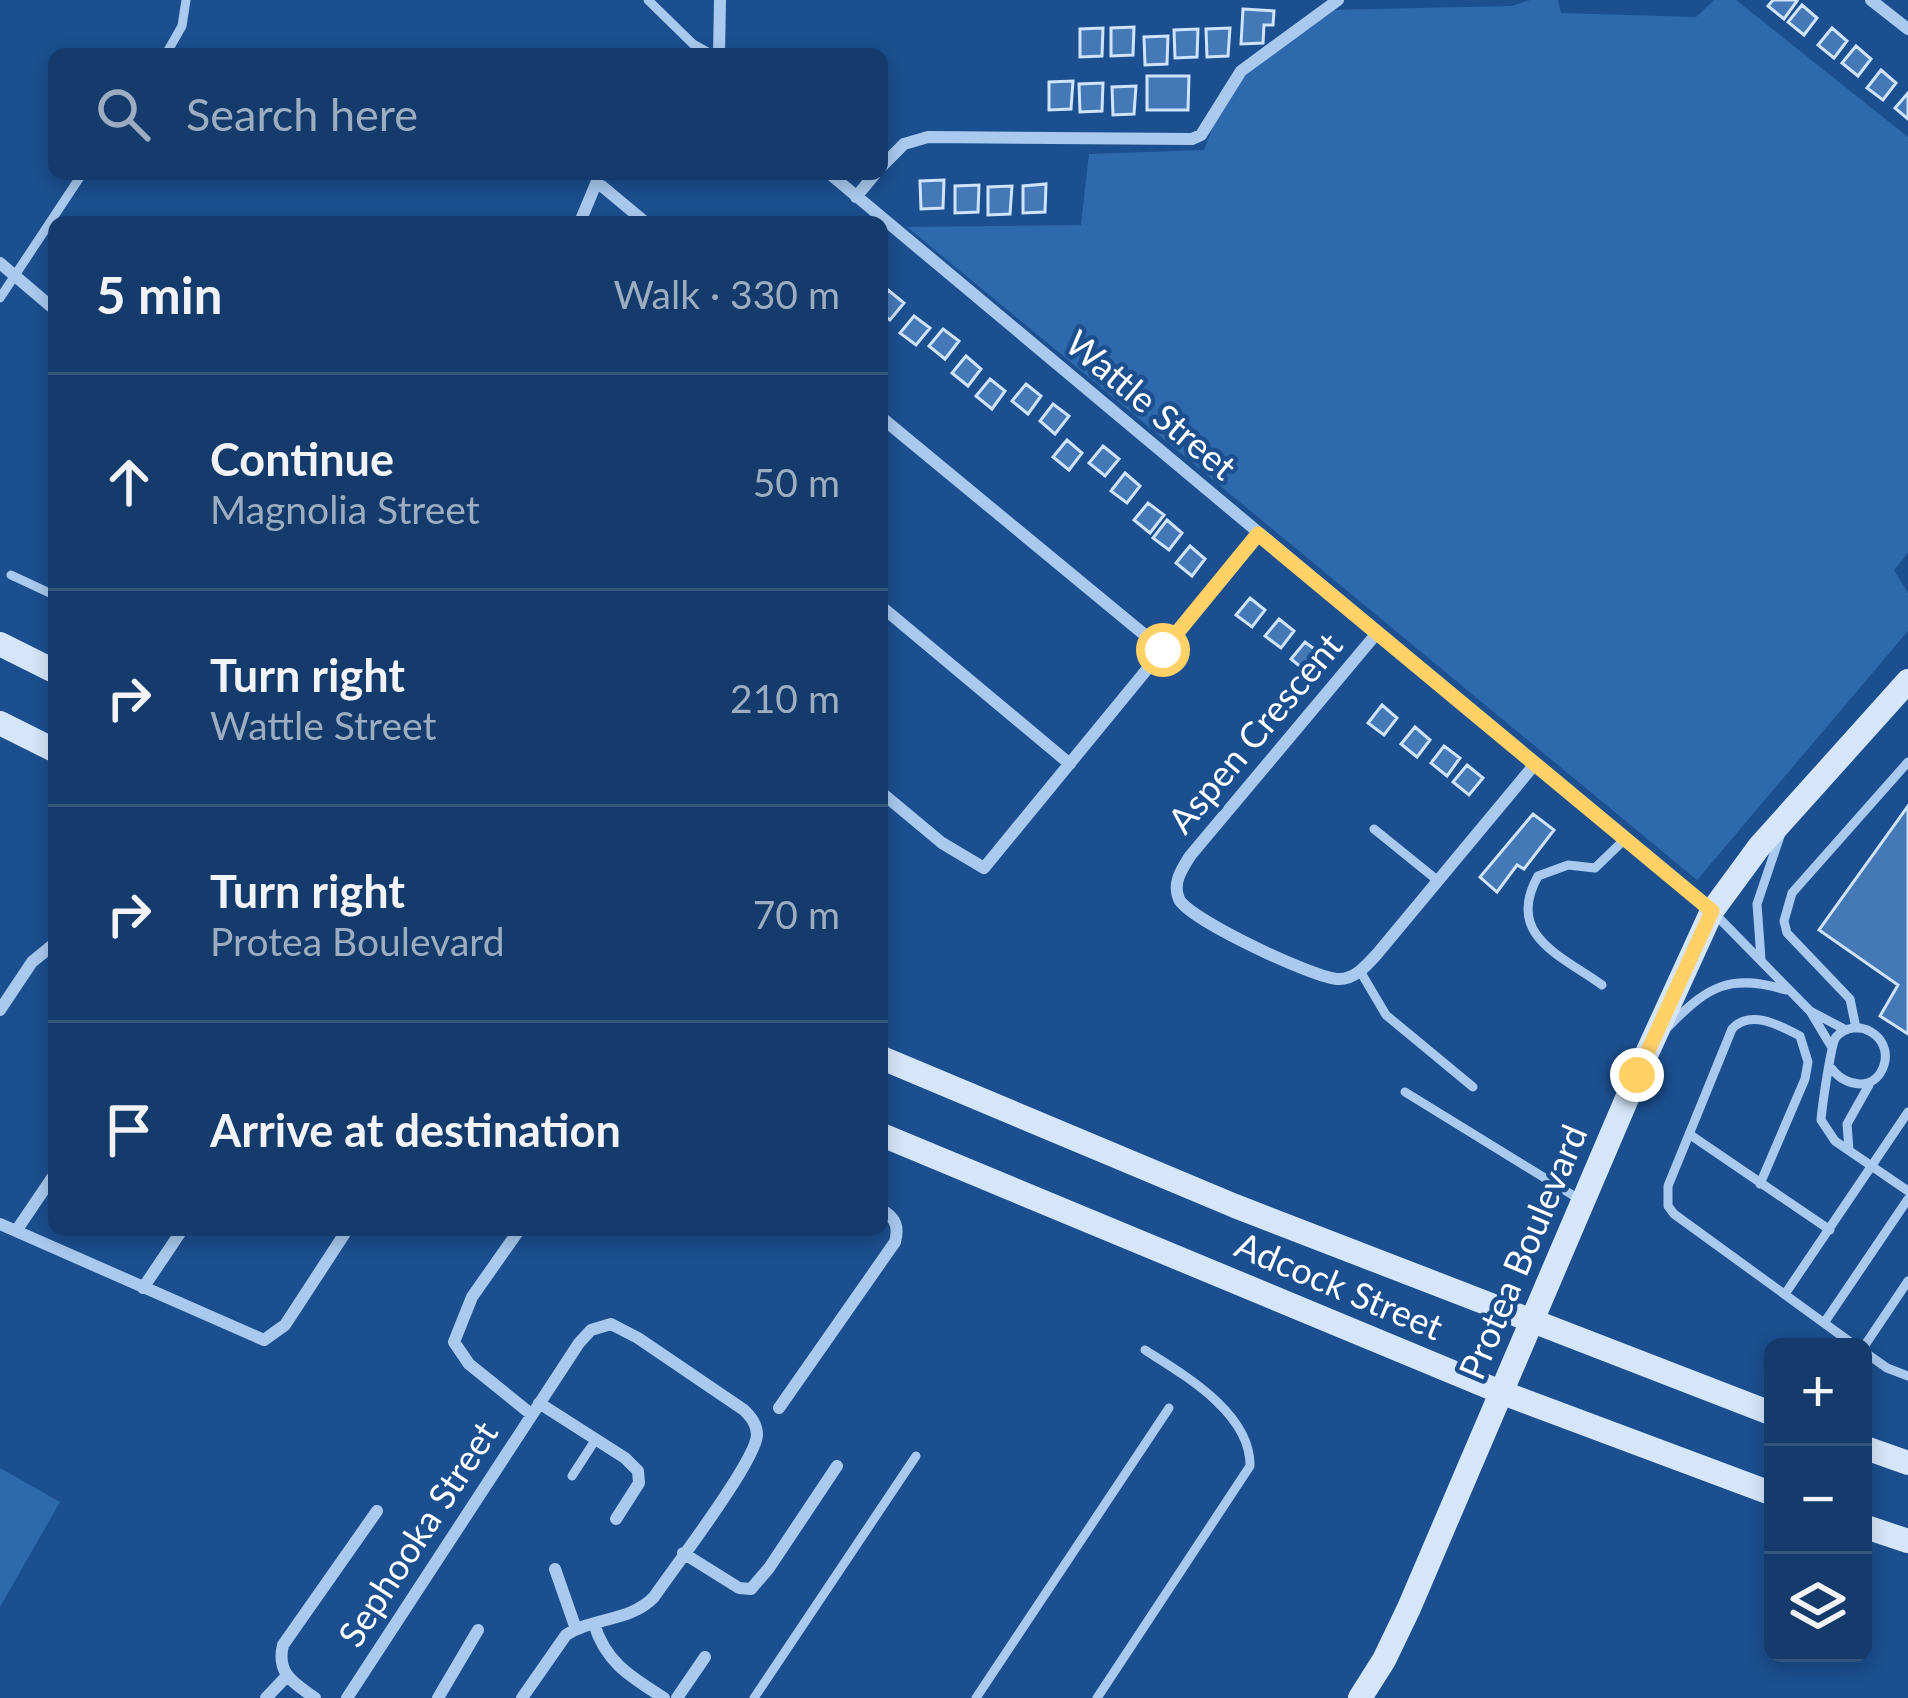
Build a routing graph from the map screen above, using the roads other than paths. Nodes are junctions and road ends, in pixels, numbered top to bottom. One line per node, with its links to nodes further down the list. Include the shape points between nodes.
1 (186, 0): 7 (lane)
2 (648, 0): 8 (lane)
3 (720, 0): 9 (street)
4 (1338, 0): 10 (street, via 1241,71 1201,135 928,137)
5 (1871, 0): 6 (street)
6 (1905, 22)
7 (169, 48)
8 (702, 48)
9 (716, 48)
10 (888, 160)
11 (78, 180): 17 (lane)
12 (597, 180): 18 (street)
13 (600, 180): 19 (street)
14 (837, 180): 16 (street, Wattle Street)
15 (870, 180): 16 (street)
16 (856, 197): 20 (street, Wattle Street)
17 (54, 216)
18 (582, 216)
19 (639, 216)
20 (879, 216)
21 (48, 224): 24 (lane)
22 (888, 224): 28 (street, Wattle Street)
23 (0, 262): 24 (street)
24 (14, 275): 25 (lane); 26 (street)
25 (0, 298)
26 (48, 304)
27 (888, 423): 34 (street)
28 (1258, 534): 32 (street, Wattle Street); 34 (street)
29 (11, 575): 30 (lane)
30 (48, 592)
31 (888, 612): 40 (street)
32 (1378, 633): 41 (street, Wattle Street); 50 (street, Aspen Crescent, via 1190,856 1176,885 1184,907 1223,930 1330,978)
33 (0, 644): 35 (main road)
34 (1163, 650): 40 (street)
35 (48, 668)
36 (1908, 681): 43 (main road, Protea Boulevard)
37 (0, 723): 38 (main road)
38 (48, 747)
39 (1908, 762): 55 (lane, via 1786,907 1787,933 1850,999)
40 (1070, 764): 42 (street, via 983,868)
41 (1535, 764): 45 (street, Wattle Street); 46 (street)
42 (888, 798)
43 (1788, 814): 47 (main road, Protea Boulevard); 49 (lane, via 1757,904)
44 (1374, 829): 46 (lane)
45 (1625, 839): 47 (street, Wattle Street); 51 (lane, via 1594,868 1568,865 1538,876 1526,915 1530,931)
46 (1437, 880): 50 (street)
47 (1712, 911): 49 (lane); 56 (main road, Protea Boulevard)
48 (48, 949): 53 (street)
49 (1762, 962): 52 (lane)
50 (1360, 971): 61 (lane, via 1386,1015)
51 (1602, 985)
52 (1791, 992): 54 (lane); 56 (lane, via 1725,984)
53 (0, 1010)
54 (1810, 1011): 55 (lane); 57 (lane)
55 (1851, 1029): 57 (lane); 60 (lane, via 1874,1033 1885,1048)
56 (1652, 1042): 71 (main road, Protea Boulevard)
57 (1831, 1047): 59 (lane)
58 (888, 1061): 83 (main road, Adcock Street)
59 (1832, 1069): 60 (lane, via 1845,1082); 66 (lane, via 1821,1120)
60 (1872, 1081): 66 (lane, via 1846,1124)
61 (1473, 1087)
62 (1405, 1092): 71 (lane)
63 (1908, 1112): 67 (lane)
64 (1689, 1134): 69 (lane); 69 (lane, via 1740,1020 1800,1036 1805,1079); 81 (lane, via 1668,1206)
65 (888, 1137): 89 (main road, Adcock Street)
66 (1849, 1150): 67 (lane)
67 (1873, 1167): 70 (lane); 74 (lane)
68 (48, 1184): 75 (street)
69 (1760, 1184): 74 (lane)
70 (1908, 1195): 82 (lane)
71 (1585, 1202): 83 (main road, Protea Boulevard)
72 (888, 1215): 90 (street, via 898,1229 888,1255)
73 (0, 1224): 75 (street)
74 (1830, 1230): 81 (lane)
75 (16, 1231): 80 (street)
76 (178, 1236): 80 (street)
77 (343, 1236): 80 (street, via 278,1333 264,1340)
78 (515, 1236): 92 (street, via 472,1298 454,1342 469,1364)
79 (1908, 1281): 85 (lane)
80 (143, 1288)
81 (1785, 1294): 82 (lane)
82 (1824, 1322): 84 (lane)
83 (1534, 1324): 89 (main road, Protea Boulevard); 93 (main road, Adcock Street)
84 (1846, 1338)
85 (1869, 1338)
86 (1145, 1350): 121 (lane, via 1242,1431 1250,1466)
87 (1872, 1357): 88 (lane)
88 (1908, 1376)
89 (1503, 1393): 100 (main road, Adcock Street); 122 (main road, Protea Boulevard, via 1393,1643)
90 (779, 1408)
91 (1169, 1408): 120 (lane)
92 (535, 1409): 94 (street); 105 (street, Sephooka Street, via 591,1330 611,1324 750,1415 753,1448); 114 (street, Sephooka Street)
93 (1764, 1411)
94 (596, 1439): 99 (lane); 102 (street, via 640,1475)
95 (1872, 1450): 97 (main road)
96 (916, 1456): 119 (lane)
97 (1908, 1463)
98 (837, 1466): 105 (street, via 751,1589)
99 (572, 1476)
100 (1764, 1491)
101 (376, 1510): 111 (street, via 289,1634 280,1656)
102 (616, 1519)
103 (1872, 1529): 104 (main road)
104 (1908, 1541)
105 (683, 1553): 107 (street, via 645,1606)
106 (555, 1569): 108 (street)
107 (594, 1624): 108 (street); 117 (street, via 612,1662)
108 (576, 1629): 116 (street)
109 (478, 1630): 115 (street)
110 (705, 1657): 118 (street)
111 (286, 1677): 112 (street); 113 (street)
112 (266, 1698)
113 (315, 1698)
114 (347, 1698)
115 (437, 1698)
116 (522, 1698)
117 (664, 1698)
118 (677, 1698)
119 (754, 1698)
120 (976, 1698)
121 (1097, 1698)
122 (1360, 1698)

